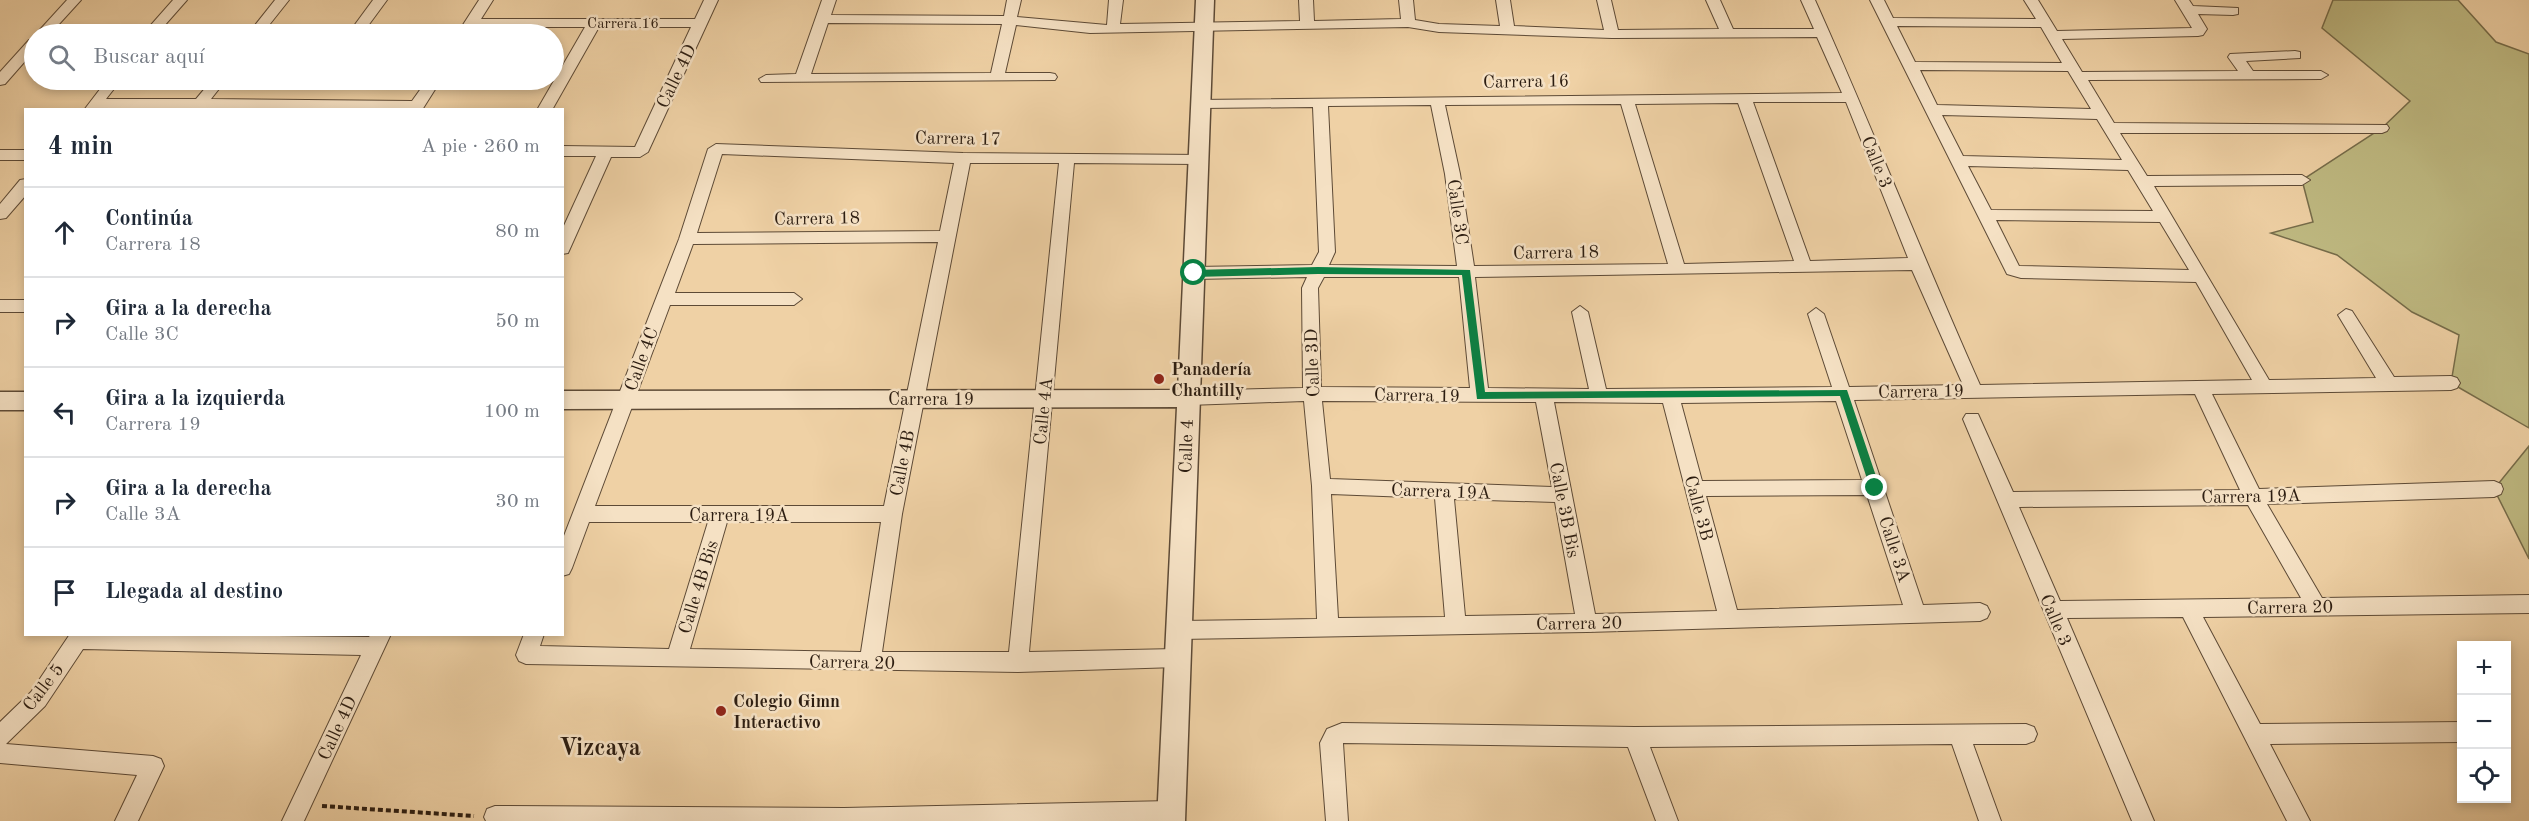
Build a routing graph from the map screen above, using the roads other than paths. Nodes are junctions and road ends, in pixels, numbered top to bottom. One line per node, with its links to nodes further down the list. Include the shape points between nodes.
1 (74, 0): 27 (street)
2 (180, 0): 28 (street)
3 (282, 0): 29 (street)
4 (380, 0): 30 (street)
5 (486, 0): 31 (street)
6 (711, 0): 25 (street, Calle 4D)
7 (829, 0): 21 (street)
8 (1014, 0): 22 (street)
9 (1116, 0): 35 (street)
10 (1204, 0): 34 (street, Calle 4)
11 (1306, 0): 33 (street)
12 (1406, 0): 26 (street)
13 (1503, 0): 37 (street)
14 (1604, 0): 39 (street)
15 (1713, 0): 40 (street)
16 (1808, 0): 38 (street, Calle 3)
17 (1877, 0): 23 (street)
18 (2031, 0): 36 (street)
19 (2186, 5): 20 (street); 36 (street, via 2200,29 2198,32)
20 (2233, 11)
21 (823, 19): 22 (street); 51 (street)
22 (1011, 20): 35 (street, via 1056,27); 49 (street)
23 (1888, 22): 36 (street); 43 (street)
24 (594, 23): 25 (street, Carrera 16); 32 (street, Carrera 16); 45 (street)
25 (702, 23): 73 (street, Calle 4D, via 640,152)
26 (1408, 23): 33 (street); 37 (street)
27 (52, 24)
28 (159, 24)
29 (263, 24)
30 (362, 24)
31 (471, 24)
32 (564, 24)
33 (1307, 24): 34 (street)
34 (1204, 27): 35 (street); 62 (street, Calle 4)
35 (1113, 29)
36 (2049, 29): 44 (street)
37 (1508, 32): 39 (street)
38 (1822, 33): 40 (street); 57 (street, Calle 3)
39 (1612, 34): 40 (street)
40 (1728, 34)
41 (24, 55): 52 (street)
42 (2295, 55): 47 (street, via 2235,57)
43 (1910, 66): 44 (street); 68 (street)
44 (2075, 72): 47 (street); 69 (street)
45 (564, 75)
46 (2321, 75): 47 (street)
47 (2250, 76)
48 (1050, 77): 49 (street)
49 (997, 78): 51 (street)
50 (766, 79): 51 (street)
51 (802, 79)
52 (0, 81)
53 (106, 90): 63 (street)
54 (211, 90): 64 (street)
55 (427, 90): 66 (street)
56 (555, 90): 67 (street)
57 (1851, 97): 58 (street, Carrera 16); 90 (street, Calle 3)
58 (1744, 98): 59 (street, Carrera 16); 91 (street)
59 (1627, 100): 60 (street, Carrera 16); 92 (street)
60 (1437, 101): 61 (street, Carrera 16); 94 (street, Calle 3C, via 1447,141)
61 (1320, 102): 62 (street, Carrera 16); 93 (street, Calle 3D, via 1327,252)
62 (1201, 103): 78 (street, Calle 4)
63 (92, 106): 64 (street)
64 (197, 107): 65 (street)
65 (300, 107): 66 (street)
66 (415, 108)
67 (545, 108)
68 (1933, 110): 69 (street); 79 (street)
69 (2106, 121): 70 (street); 80 (street)
70 (2382, 128)
71 (716, 150): 76 (street, Carrera 17); 88 (street, Calle 4C)
72 (564, 151): 73 (street)
73 (605, 153): 89 (street)
74 (0, 155): 75 (street)
75 (24, 155)
76 (963, 158): 77 (street, Carrera 17); 87 (street, Calle 4B)
77 (1067, 159): 78 (street, Carrera 17); 118 (street, Calle 4A)
78 (1198, 159): 95 (street, Calle 4)
79 (1959, 161): 80 (street); 85 (street)
80 (2133, 165): 82 (street)
81 (2302, 180): 82 (street)
82 (2143, 181): 86 (street)
83 (24, 186): 84 (street)
84 (0, 214)
85 (1986, 215): 86 (street); 96 (street, via 2009,266 2021,272)
86 (2165, 217): 96 (street)
87 (948, 236): 88 (street, Carrera 18); 117 (street, Calle 4B)
88 (687, 239): 98 (street, Calle 4C)
89 (564, 245)
90 (1918, 264): 91 (street, Carrera 18); 108 (street, Calle 3)
91 (1804, 266): 92 (street, Carrera 18)
92 (1678, 270): 94 (street, Carrera 18)
93 (1318, 271): 94 (street, Carrera 18); 95 (street, Carrera 18); 110 (street, Calle 3D, via 1310,288)
94 (1466, 272): 112 (street, Calle 3C)
95 (1194, 273): 115 (street, Calle 4)
96 (2201, 276): 106 (street)
97 (794, 298): 98 (street)
98 (663, 299): 116 (street, Calle 4C)
99 (0, 306): 100 (street)
100 (24, 306)
101 (1581, 312): 111 (street)
102 (1816, 314): 109 (street, Calle 3A)
103 (2346, 315): 105 (street)
104 (2451, 383): 105 (street, Carrera 19)
105 (2389, 384): 106 (street, Carrera 19)
106 (2264, 386): 107 (street, Carrera 19)
107 (2201, 389): 108 (street, Carrera 19); 129 (street)
108 (1974, 390): 109 (street, Carrera 19)
109 (1843, 393): 114 (street, Carrera 19); 124 (street, Calle 3A)
110 (1312, 394): 112 (street, Carrera 19); 115 (street, Carrera 19); 123 (street, Calle 3D)
111 (1599, 395): 113 (street, Carrera 19); 114 (street, Carrera 19)
112 (1480, 396): 113 (street, Carrera 19)
113 (1544, 396): 128 (street, Calle 3B Bis)
114 (1670, 396): 125 (street, Calle 3B)
115 (1188, 398): 118 (street, Carrera 19); 145 (street, Calle 4)
116 (626, 399): 117 (street, Carrera 19); 119 (street, Carrera 19); 131 (street, Calle 4C)
117 (915, 399): 118 (street, Carrera 19); 132 (street, Calle 4B)
118 (1044, 399): 152 (street, Calle 4A)
119 (564, 400)
120 (0, 401): 121 (street)
121 (24, 401)
122 (1972, 418): 130 (street, Calle 3)
123 (1321, 486): 127 (street, Carrera 19A); 144 (street, Calle 3D)
124 (1875, 488): 125 (street); 140 (street, Calle 3A)
125 (1693, 489): 141 (street, Calle 3B)
126 (2494, 489): 129 (street, Carrera 19A)
127 (1444, 492): 128 (street, Carrera 19A); 143 (street)
128 (1561, 495): 142 (street, Calle 3B Bis)
129 (2253, 497): 130 (street, Carrera 19A); 136 (street)
130 (2007, 500): 138 (street, Calle 3)
131 (585, 514): 133 (street, Carrera 19A); 134 (street, Calle 4C)
132 (892, 514): 133 (street, Carrera 19A); 151 (street, Calle 4B)
133 (720, 516): 149 (street, Calle 4B Bis)
134 (564, 563)
135 (2529, 604): 136 (street, Carrera 20)
136 (2316, 606): 137 (street, Carrera 20)
137 (2189, 609): 138 (street, Carrera 20); 155 (street)
138 (2052, 610): 169 (street, Calle 3)
139 (1980, 612): 140 (street, Carrera 20)
140 (1916, 614): 141 (street, Carrera 20)
141 (1729, 619): 142 (street, Carrera 20)
142 (1587, 623): 143 (street, Carrera 20)
143 (1456, 625): 144 (street, Carrera 20)
144 (1328, 627): 145 (street, Carrera 20)
145 (1179, 630): 150 (street, Calle 4)
146 (533, 636): 149 (street, Carrera 20, via 526,655)
147 (80, 637): 148 (street); 157 (street, Calle 5, via 38,699)
148 (378, 640): 159 (street, Calle 4D)
149 (677, 658): 151 (street, Carrera 20)
150 (1177, 658): 152 (street, Carrera 20); 160 (street, Calle 4)
151 (870, 663): 152 (street, Carrera 20)
152 (1018, 663)
153 (2457, 732): 155 (street)
154 (2026, 734): 156 (street)
155 (2254, 734): 170 (street)
156 (1959, 735): 158 (street); 168 (street)
157 (1, 737): 165 (street, via 153,766)
158 (1635, 738): 166 (street, via 1342,733 1331,743); 167 (street)
159 (297, 813)
160 (1171, 816): 162 (street)
161 (495, 817): 163 (street)
162 (996, 818): 164 (street)
163 (690, 820): 164 (street)
164 (844, 820)
165 (126, 821)
166 (1337, 821)
167 (1667, 821)
168 (1990, 821)
169 (2143, 821)
170 (2299, 821)

